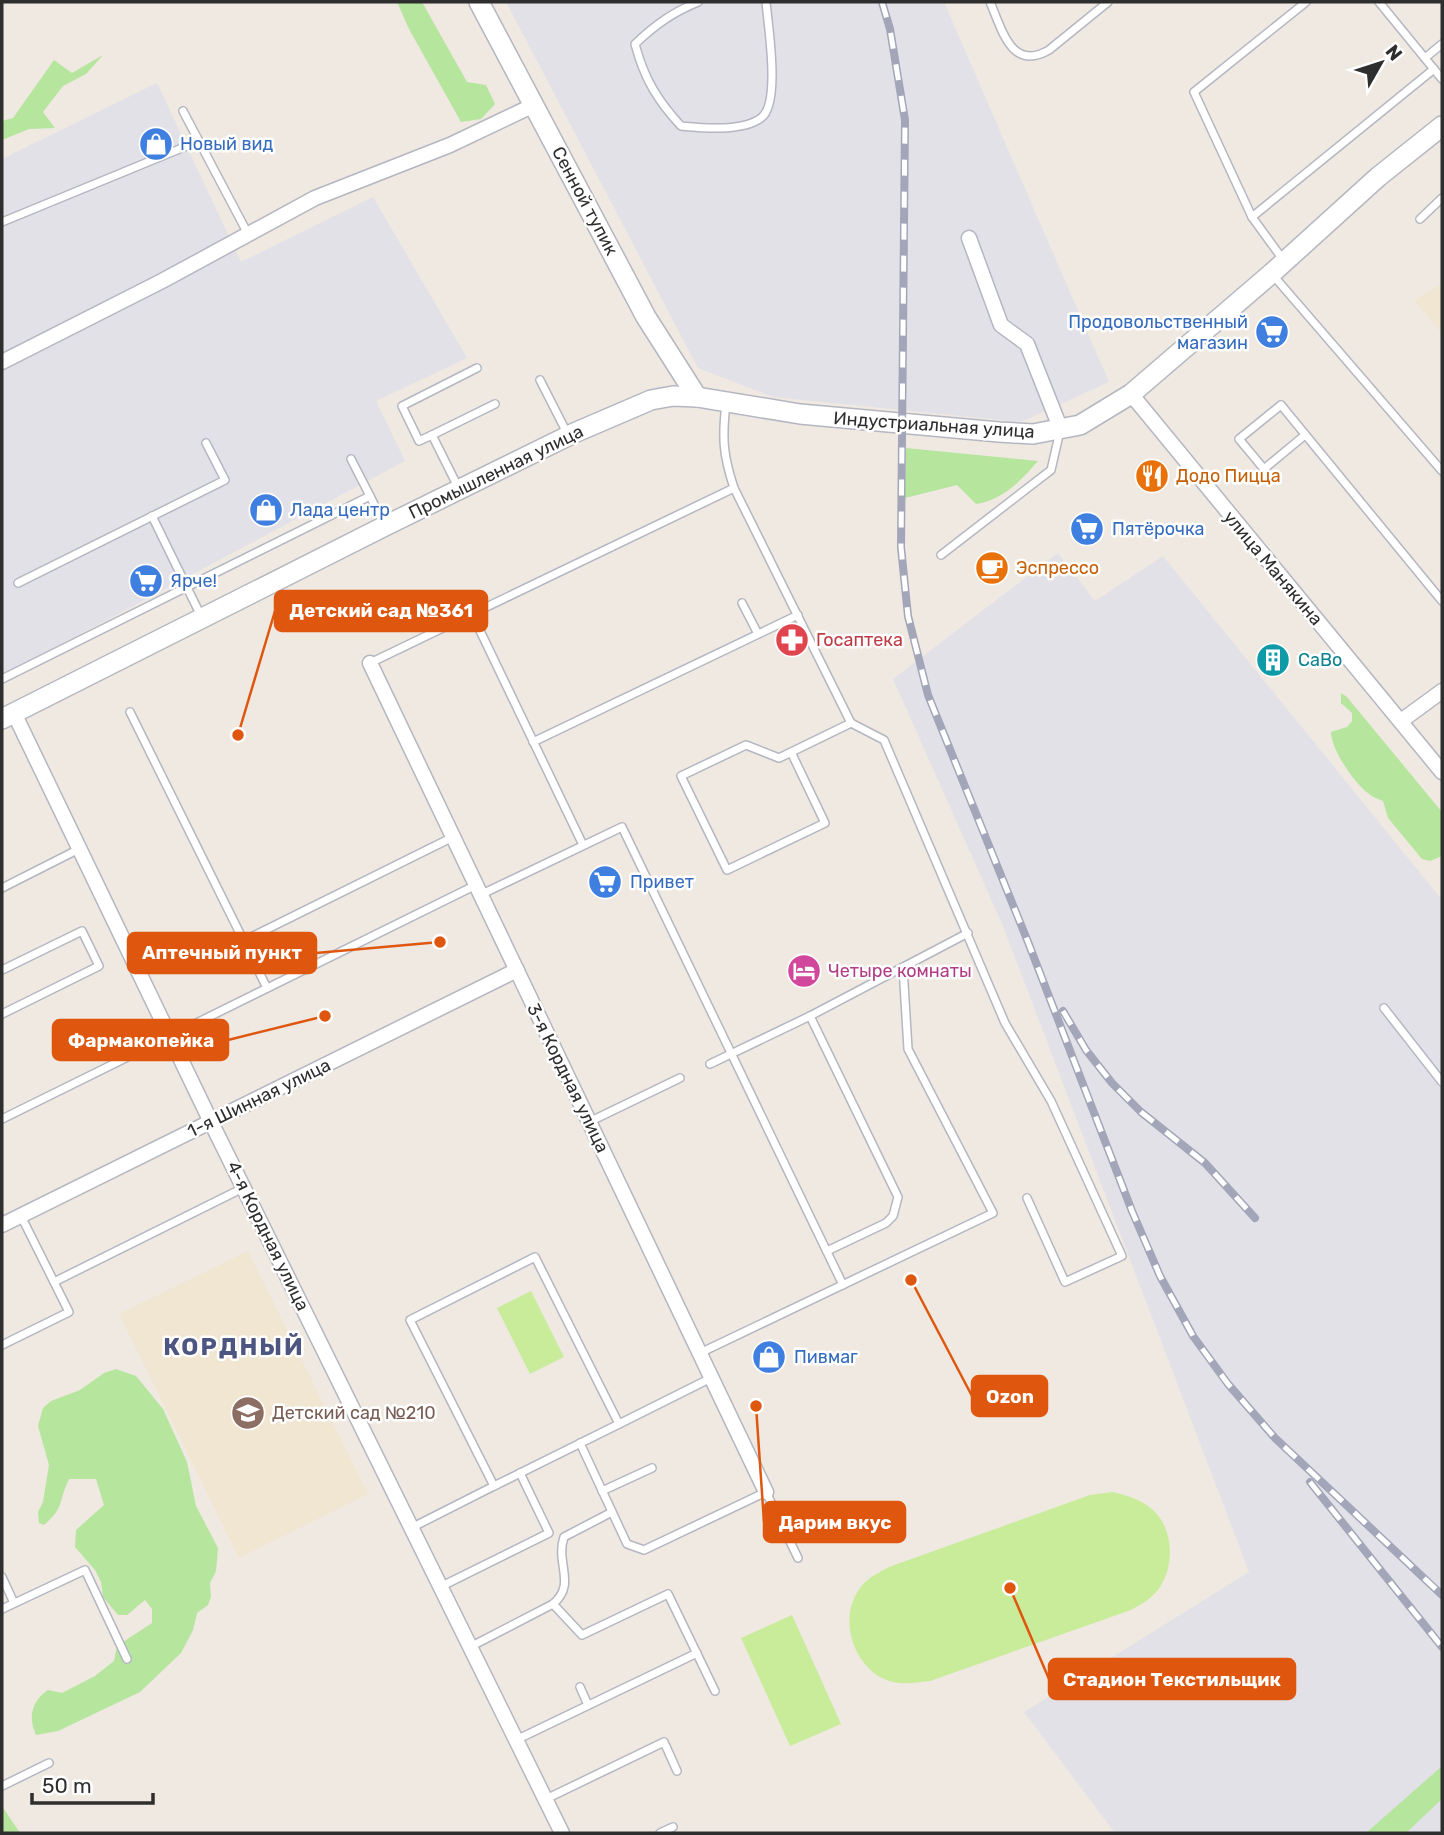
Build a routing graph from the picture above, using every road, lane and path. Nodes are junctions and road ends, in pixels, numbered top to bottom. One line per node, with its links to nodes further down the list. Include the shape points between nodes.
1 (480, 2): 12 (main road, Сенной тупик)
2 (698, 2): 3 (lane, via 657,23 635,44 643,72 663,106 681,126 710,129 762,118 771,104)
3 (766, 2)
4 (990, 2): 5 (lane, via 1005,37 1028,57 1049,50)
5 (1108, 2)
6 (1306, 2): 17 (lane, via 1194,92)
7 (1380, 2): 9 (lane)
8 (1442, 44): 9 (lane)
9 (1425, 58): 10 (lane)
10 (1434, 69): 11 (lane); 17 (lane)
11 (1442, 79)
12 (534, 105): 20 (street, via 450,145 315,198); 27 (main road, Сенной тупик, via 646,317)
13 (183, 111): 15 (lane)
14 (1442, 126): 22 (main road, Индустриальная улица)
15 (199, 141): 19 (lane); 20 (lane)
16 (1442, 198): 18 (lane)
17 (1252, 217): 22 (lane)
18 (1420, 219)
19 (2, 222)
20 (248, 235): 23 (street)
21 (969, 239): 30 (street, via 1001,325 1027,344)
22 (1278, 268): 26 (main road, Индустриальная улица); 36 (lane)
23 (2, 362)
24 (477, 368): 31 (lane, via 401,406 419,441)
25 (540, 380): 33 (lane)
26 (1131, 394): 30 (main road, Индустриальная улица, via 1080,425); 56 (street, улица Манякина)
27 (696, 397): 28 (main road, Индустриальная улица); 33 (main road, Промышленная улица, via 651,400)
28 (726, 402): 30 (main road, Индустриальная улица, via 903,425 1033,434); 37 (lane, via 724,458)
29 (495, 404): 31 (lane)
30 (1061, 430): 42 (lane, via 1051,470)
31 (432, 435): 38 (lane)
32 (1306, 435): 32 (lane, via 1264,469 1239,439 1280,405); 45 (lane)
33 (568, 436): 38 (main road, Промышленная улица)
34 (206, 443): 40 (lane, via 225,480)
35 (351, 459): 39 (lane)
36 (1442, 471)
37 (734, 488): 47 (lane); 48 (lane)
38 (459, 490): 41 (main road, Промышленная улица)
39 (370, 496): 41 (lane); 44 (lane)
40 (152, 516): 43 (lane); 44 (lane)
41 (385, 526): 49 (main road, Промышленная улица)
42 (941, 555)
43 (18, 583)
44 (187, 587): 49 (lane); 52 (lane)
45 (1442, 601)
46 (742, 603): 50 (lane)
47 (472, 614): 51 (lane); 58 (lane)
48 (798, 615): 50 (lane); 57 (lane)
49 (202, 618): 55 (main road, Промышленная улица)
50 (758, 634): 58 (lane)
51 (370, 663): 61 (street, 3-я Кордная улица)
52 (2, 679)
53 (1442, 691): 56 (street)
54 (130, 712): 67 (lane)
55 (6, 715): 63 (street, 4-я Кордная улица)
56 (1401, 721): 60 (street, улица Манякина)
57 (851, 723): 59 (lane); 66 (lane, via 884,740)
58 (533, 742): 62 (lane)
59 (791, 752): 59 (lane, via 779,758 746,745 681,776 727,870 825,823)
60 (1442, 772)
61 (453, 837): 65 (street, 3-я Кордная улица); 67 (lane)
62 (583, 845): 65 (lane); 76 (lane, via 622,827)
63 (80, 849): 64 (lane); 75 (street, 4-я Кордная улица)
64 (2, 888)
65 (478, 890): 70 (street, 3-я Кордная улица); 71 (lane)
66 (968, 933): 68 (lane); 84 (lane, via 1005,1023 1051,1101 1122,1256 1065,1282)
67 (243, 941): 71 (lane)
68 (903, 967): 74 (lane); 89 (lane, via 908,1049 993,1213)
69 (2, 970): 73 (lane, via 82,931 99,966)
70 (517, 970): 81 (street, 1-я Шинная улица); 82 (street, 3-я Кордная улица)
71 (267, 988): 75 (lane)
72 (1384, 1008): 79 (lane)
73 (2, 1014)
74 (810, 1016): 76 (lane); 87 (lane, via 898,1197 886,1223)
75 (170, 1036): 80 (lane); 81 (street, 4-я Кордная улица)
76 (732, 1054): 77 (lane); 87 (lane)
77 (710, 1064)
78 (680, 1078): 82 (lane)
79 (1442, 1082)
80 (2, 1119)
81 (211, 1122): 83 (street, 4-я Кордная улица); 85 (street, 1-я Шинная улица)
82 (589, 1122): 91 (street, 3-я Кордная улица)
83 (244, 1188): 88 (lane); 101 (street, 4-я Кордная улица)
84 (1027, 1198)
85 (21, 1216): 86 (street, 1-я Шинная улица); 88 (lane)
86 (2, 1225)
87 (827, 1251): 89 (lane)
88 (54, 1282): 90 (lane, via 69,1312)
89 (843, 1285): 91 (lane)
90 (2, 1345)
91 (700, 1353): 92 (street, 3-я Кордная улица)
92 (712, 1377): 93 (lane); 99 (street, 3-я Кордная улица)
93 (618, 1424): 94 (lane); 97 (lane, via 535,1257 410,1320)
94 (580, 1443): 96 (lane); 98 (lane)
95 (652, 1468): 98 (lane)
96 (520, 1473): 97 (lane); 104 (lane, via 549,1533 440,1587)
97 (494, 1486): 101 (lane)
98 (602, 1491): 100 (lane)
99 (766, 1492): 100 (lane, via 643,1550 627,1544); 102 (lane)
100 (612, 1512): 106 (lane, via 564,1537 560,1547 566,1587)
101 (411, 1528): 104 (street, 4-я Кордная улица)
102 (798, 1558)
103 (2, 1577): 105 (lane)
104 (438, 1582): 108 (street, 4-я Кордная улица)
105 (15, 1603): 107 (lane); 110 (lane, via 85,1570)
106 (553, 1604): 108 (lane); 109 (lane, via 582,1635 668,1594)
107 (2, 1609)
108 (470, 1647): 114 (street, 4-я Кордная улица)
109 (697, 1653): 112 (lane); 113 (lane)
110 (127, 1659)
111 (580, 1687): 113 (lane)
112 (715, 1691)
113 (589, 1705): 114 (lane)
114 (516, 1740): 118 (street, 4-я Кордная улица)
115 (49, 1763): 117 (lane)
116 (677, 1771): 118 (lane, via 664,1742)
117 (2, 1786)
118 (545, 1800): 120 (street, 4-я Кордная улица)
119 (673, 1827): 121 (lane)
120 (562, 1833)
121 (660, 1833)

